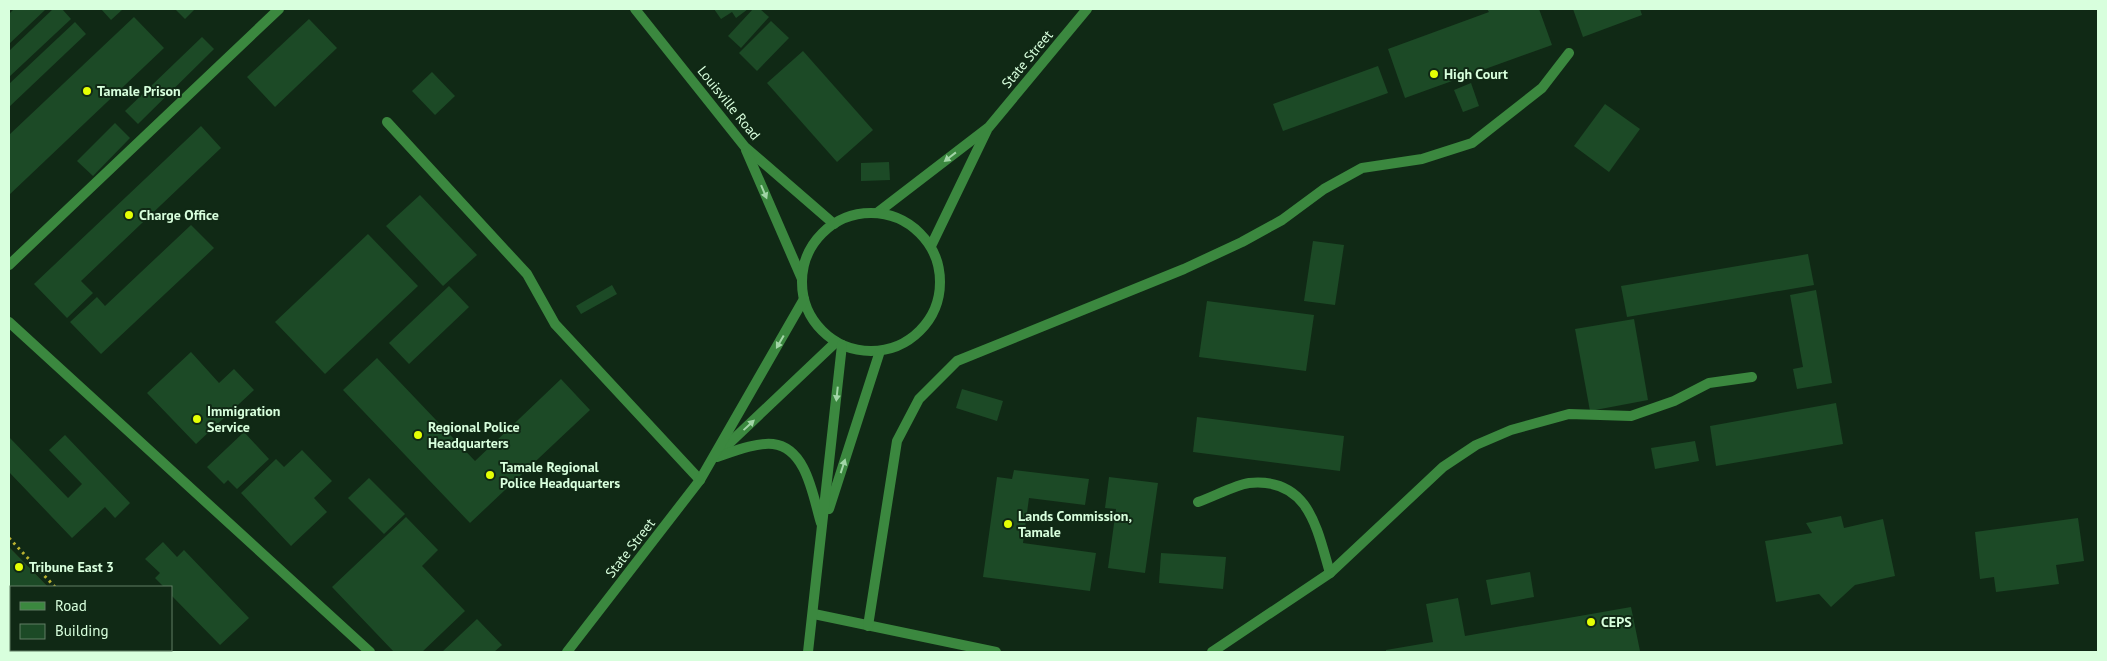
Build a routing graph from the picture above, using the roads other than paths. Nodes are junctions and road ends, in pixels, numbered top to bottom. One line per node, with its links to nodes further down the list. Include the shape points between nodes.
1 (279, 9): 11 (street)
2 (635, 9): 7 (street, Louisville Road)
3 (1087, 9): 6 (street, State Street)
4 (1569, 53): 24 (street, via 1542,88 1472,143 1422,159 1362,168 1324,189 1282,220 1234,246 957,361 919,399 897,441)
5 (387, 122): 19 (street, via 527,274 555,324)
6 (989, 127): 8 (street, State Street, one-way to 8); 10 (street, State Street)
7 (745, 147): 9 (street, Louisville Road); 12 (street, one-way to 12)
8 (877, 214): 9 (street, via 855,215); 10 (street, via 898,218 917,230)
9 (834, 224): 12 (street, via 818,238 806,258)
10 (931, 246): 16 (street, via 939,265 938,303 929,321 916,335 899,346)
11 (9, 265)
12 (802, 279): 13 (street)
13 (804, 299): 15 (street, via 810,316); 18 (street, State Street, one-way to 18)
14 (9, 322): 25 (street)
15 (839, 344): 16 (street, via 861,351); 18 (street, State Street, one-way to 15); 21 (street, one-way to 21)
16 (880, 351): 21 (street, one-way to 16)
17 (1752, 377): 22 (street, via 1709,383 1674,401 1631,416 1569,414 1511,430 1476,444 1443,467)
18 (714, 458): 19 (street, State Street); 21 (street, via 774,444 790,451 804,469)
19 (700, 480): 26 (street, State Street)
20 (1198, 502): 22 (street, via 1248,483 1274,484 1299,498 1314,519)
21 (823, 529): 23 (street)
22 (1330, 573): 29 (street)
23 (814, 614): 24 (street); 27 (street)
24 (868, 626): 28 (street)
25 (370, 652)
26 (567, 652)
27 (808, 652)
28 (996, 652)
29 (1212, 652)

